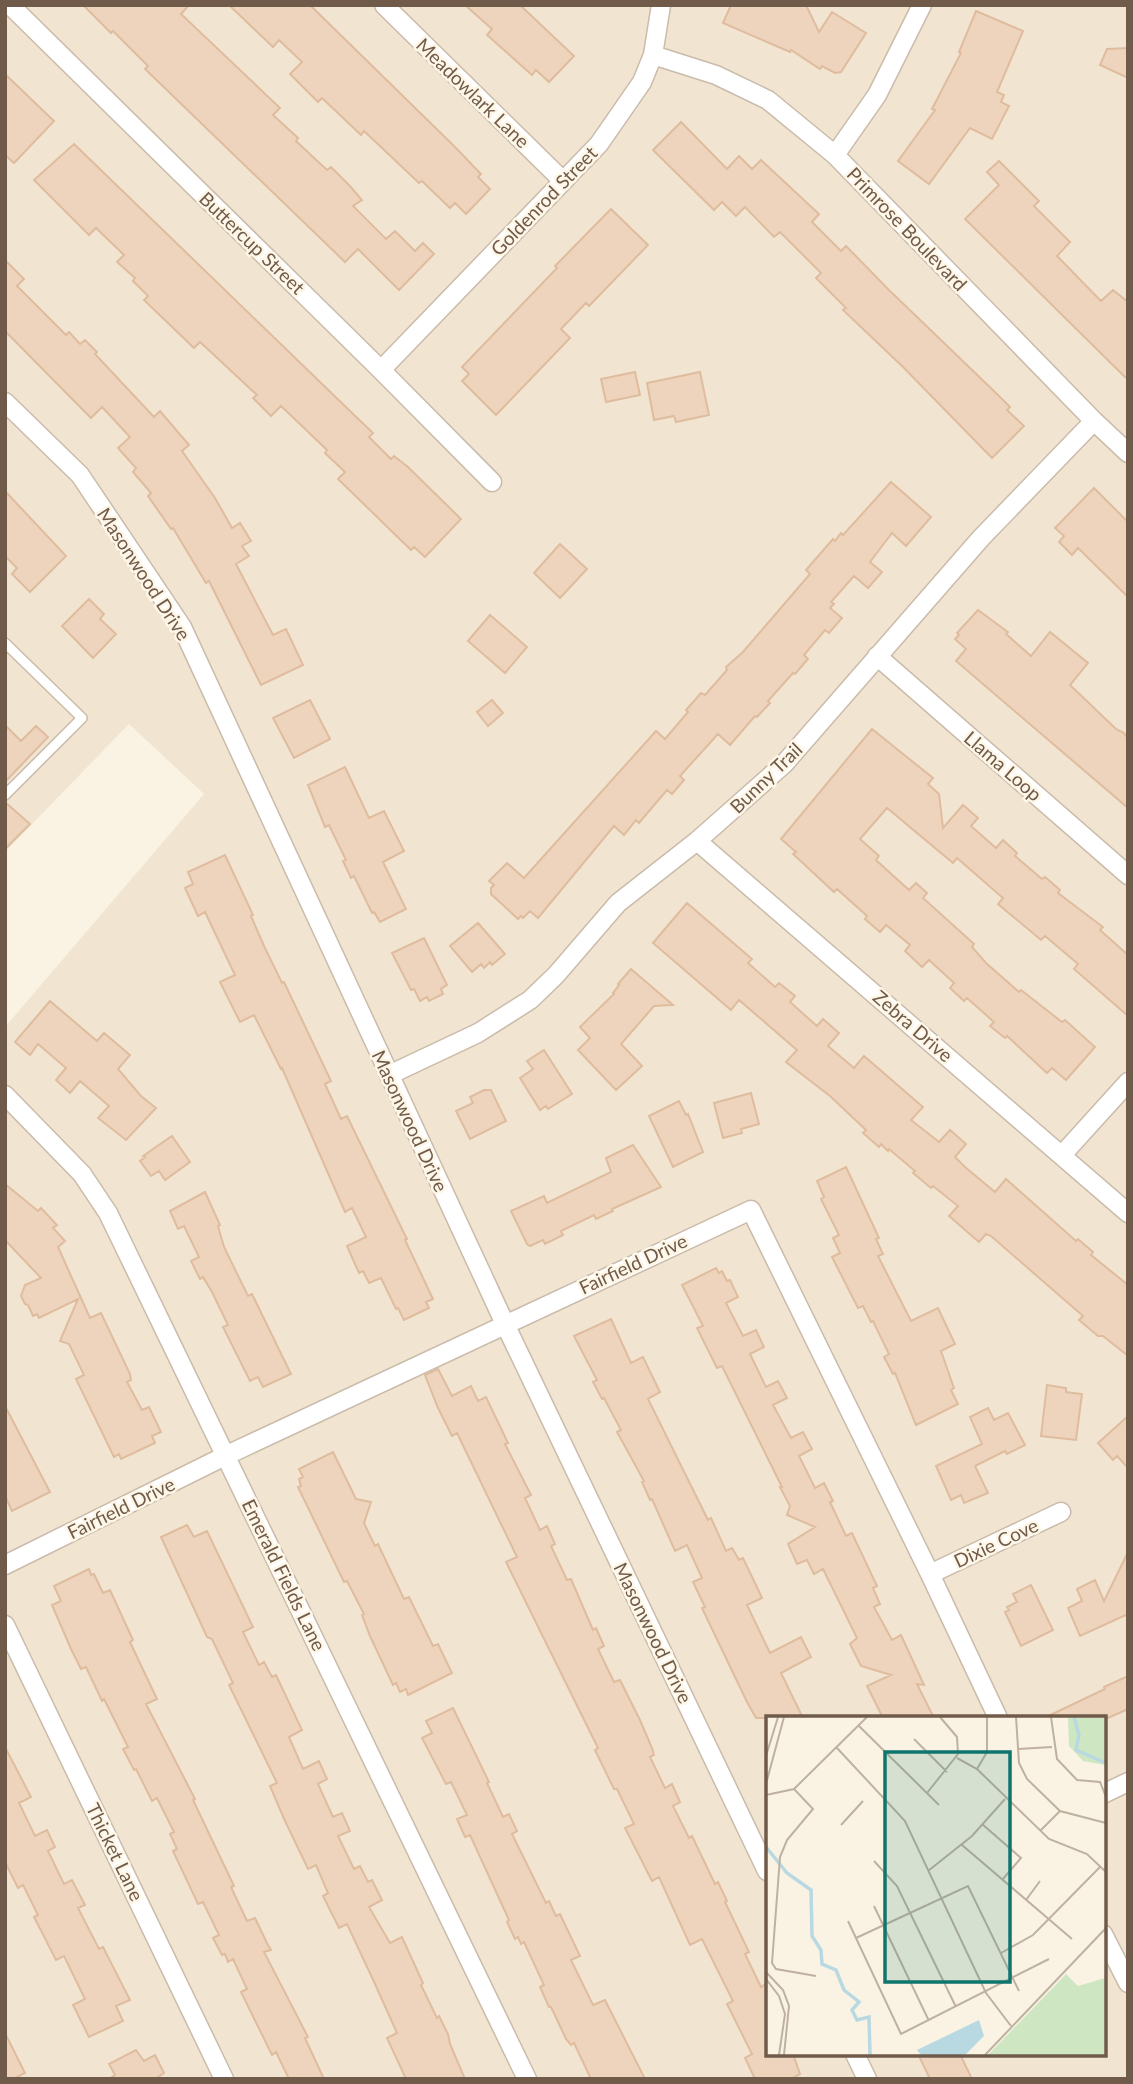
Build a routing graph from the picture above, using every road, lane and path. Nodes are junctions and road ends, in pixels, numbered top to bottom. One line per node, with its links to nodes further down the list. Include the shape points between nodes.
1 (10, 5): 8 (street, Buttercup Street)
2 (384, 5): 7 (street, Meadowlark Lane)
3 (661, 5): 5 (street, Goldenrod Street)
4 (922, 5): 6 (street, via 877,95)
5 (653, 55): 6 (street, Primrose Boulevard, via 716,75 768,100); 7 (street, Goldenrod Street, via 620,116)
6 (835, 155): 10 (street, Primrose Boulevard)
7 (563, 181): 8 (street, Goldenrod Street)
8 (382, 370): 12 (street, Buttercup Street)
9 (5, 402): 18 (street, Masonwood Drive, via 80,475 181,627)
10 (1094, 421): 11 (street, Primrose Boulevard); 14 (street, Bunny Trail, via 981,538)
11 (1128, 453)
12 (492, 482)
13 (5, 643): 15 (lane, via 82,718)
14 (877, 656): 16 (street, Bunny Trail, via 784,764); 17 (street, Llama Loop)
15 (5, 795)
16 (698, 841): 18 (street, Bunny Trail, via 618,903 530,1000 478,1033); 21 (street, Zebra Drive)
17 (1128, 875)
18 (389, 1074): 23 (street, Masonwood Drive)
19 (1128, 1082): 21 (street)
20 (5, 1095): 24 (street, Emerald Fields Lane, via 82,1174 108,1213)
21 (1062, 1155): 22 (street, Zebra Drive)
22 (1128, 1213)
23 (505, 1324): 24 (street, Fairfield Drive); 27 (street, Fairfield Drive, via 751,1209); 32 (street, Masonwood Drive)
24 (227, 1455): 26 (street, Fairfield Drive); 37 (street, Emerald Fields Lane)
25 (1061, 1512): 27 (street, Dixie Cove)
26 (5, 1565)
27 (930, 1574): 29 (street, Fairfield Drive)
28 (5, 1625): 36 (street, Thicket Lane)
29 (997, 1716)
30 (1128, 1782): 31 (street)
31 (1105, 1793)
32 (766, 1869)
33 (1105, 1938): 34 (street)
34 (1128, 1983)
35 (856, 2056): 38 (street)
36 (224, 2079)
37 (527, 2079)
38 (867, 2079)

